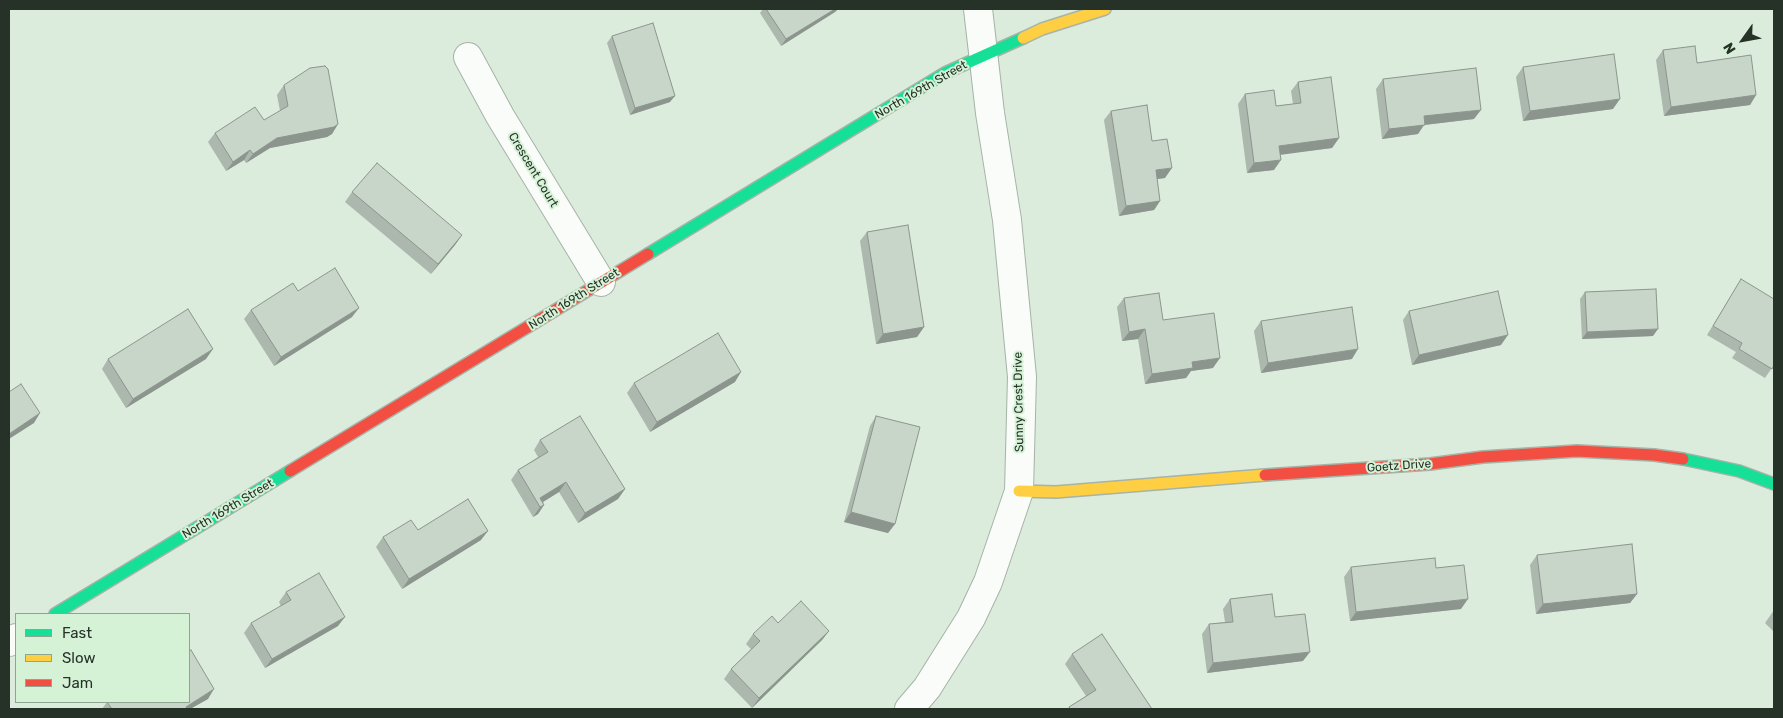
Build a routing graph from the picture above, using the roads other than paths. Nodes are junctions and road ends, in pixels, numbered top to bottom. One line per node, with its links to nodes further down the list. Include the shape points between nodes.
1 (978, 9): 3 (street, Sunny Crest Drive)
2 (1106, 9): 3 (street, North 169th Street, via 1042,29)
3 (983, 55): 5 (street, North 169th Street, via 945,74); 7 (street, Sunny Crest Drive, via 1007,220 1022,377)
4 (468, 57): 5 (street, Crescent Court)
5 (601, 282): 8 (street, North 169th Street)
6 (1774, 484): 7 (street, Goetz Drive, via 1698,461 1577,451 1056,492)
7 (1019, 491): 9 (street, Sunny Crest Drive, via 988,582 971,618 927,688)
8 (57, 613)
9 (909, 709)

